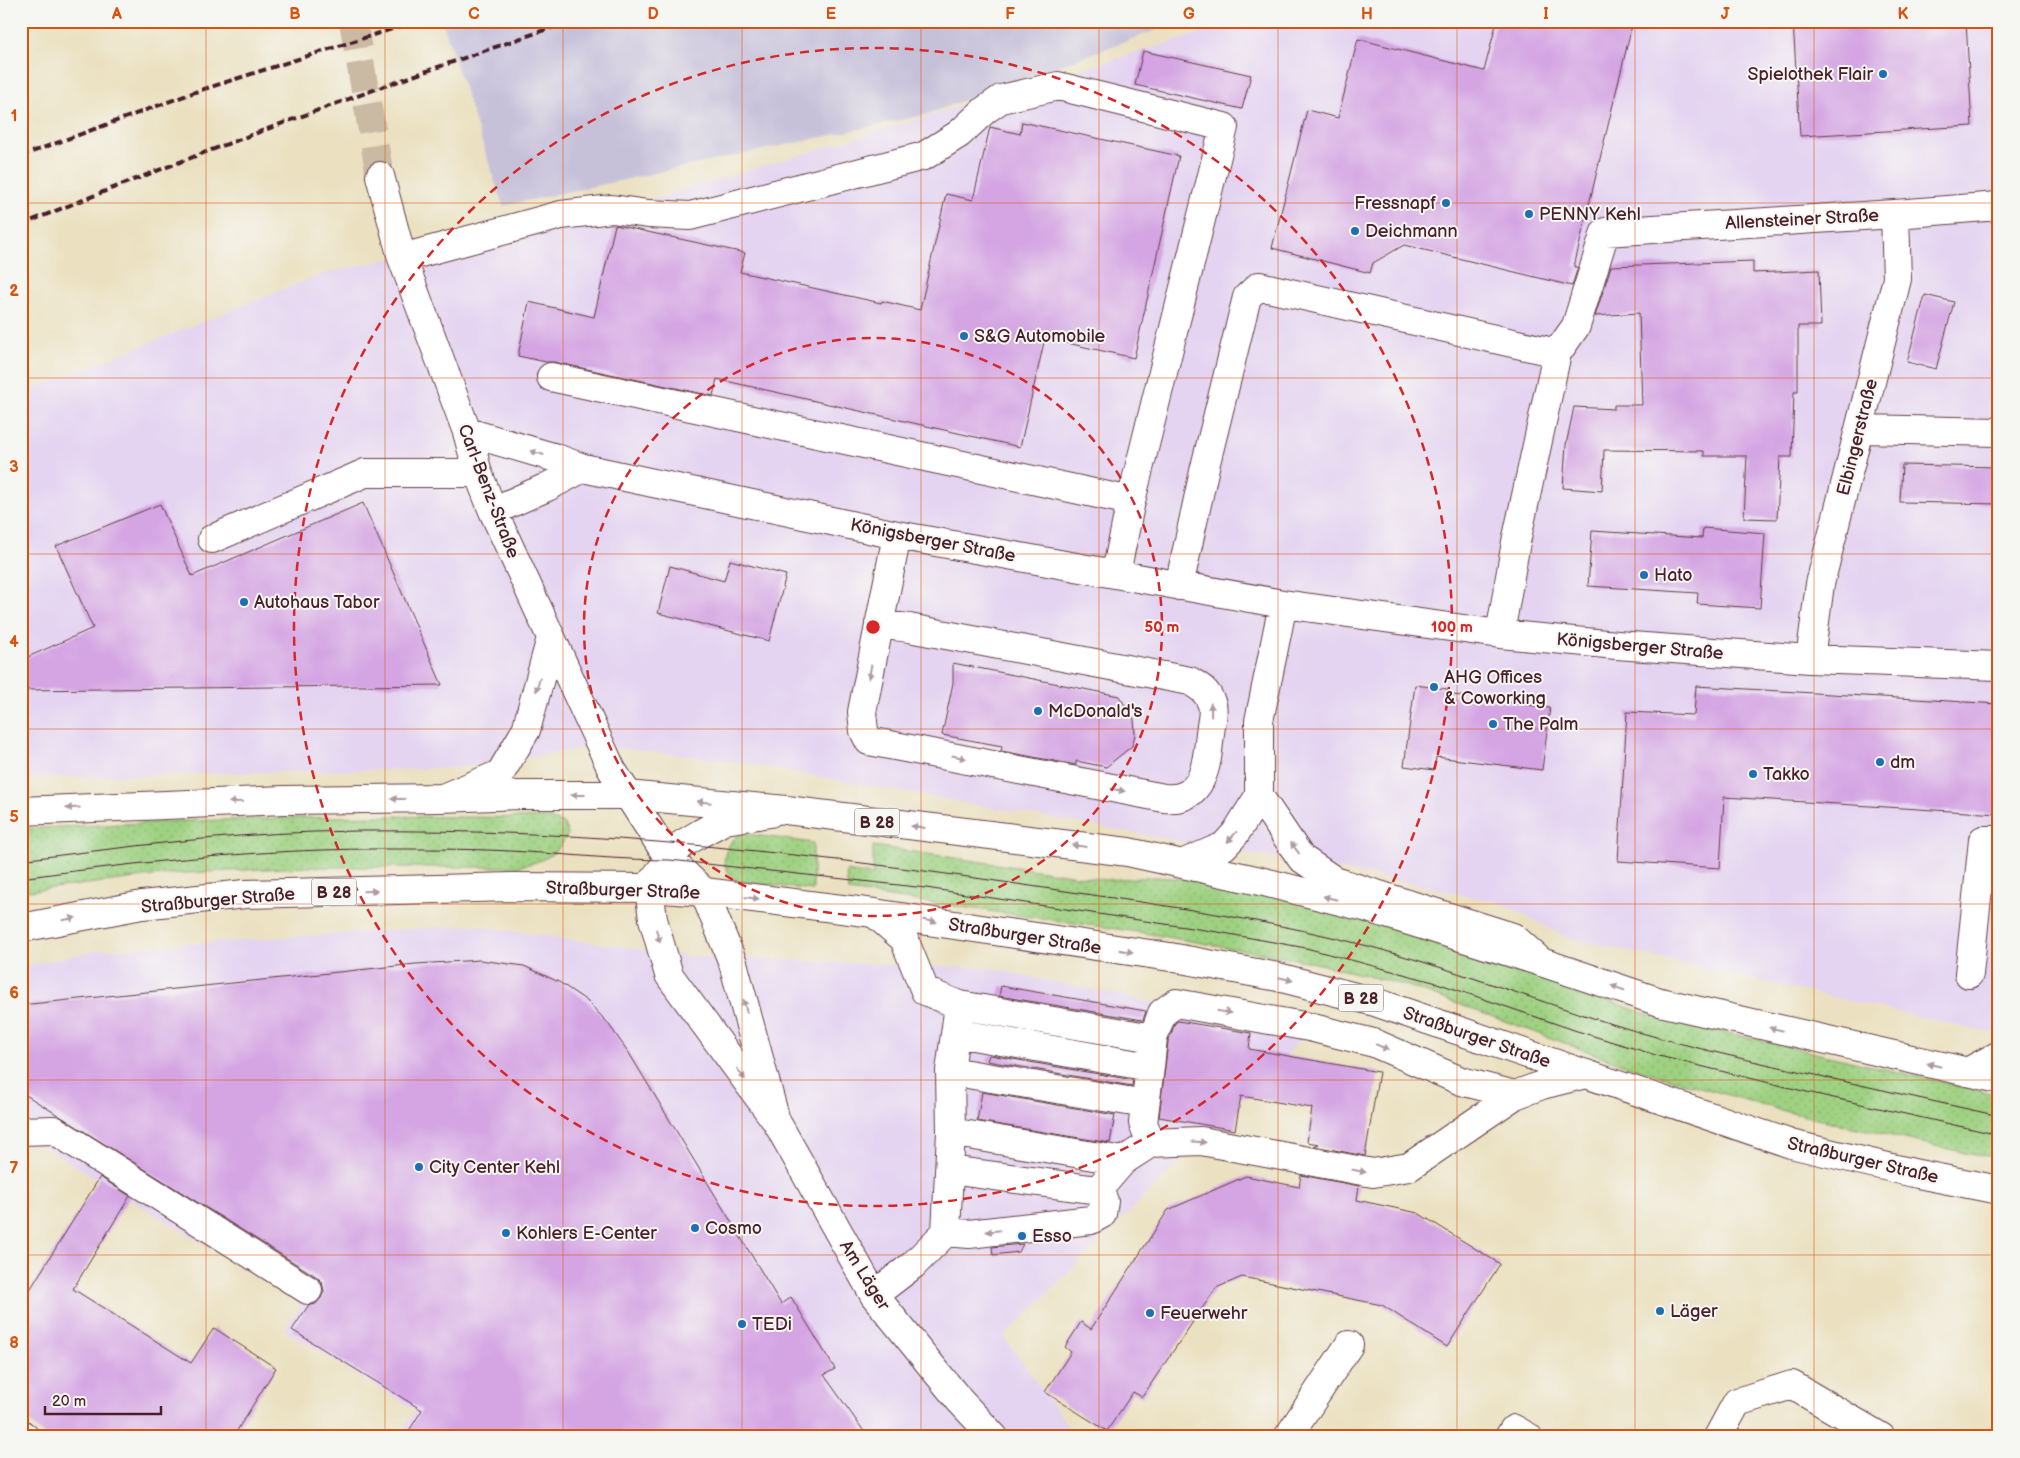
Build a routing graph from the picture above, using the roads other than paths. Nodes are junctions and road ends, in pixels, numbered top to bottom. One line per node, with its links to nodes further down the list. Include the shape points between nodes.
1 (380, 176): 4 (street, Carl-Benz-Straße)
2 (1999, 206): 3 (street, Allensteiner Straße)
3 (1895, 214): 5 (street, Allensteiner Straße, via 1605,232 1576,326); 7 (street, Elbingerstraße, via 1897,279)
4 (402, 258): 8 (street, Carl-Benz-Straße); 12 (street, via 561,215 612,209 690,216 924,156 959,134 1001,99 1058,86 1224,127)
5 (1557, 353): 17 (street, via 1260,286 1247,297); 20 (street, via 1516,542)
6 (551, 377): 12 (street)
7 (1860, 428): 9 (street); 22 (street, Elbingerstraße, via 1820,584)
8 (467, 432): 10 (street, Königsberger Straße, one-way to 8); 11 (street, Carl-Benz-Straße)
9 (1999, 432)
10 (583, 468): 13 (street); 14 (street, Königsberger Straße)
11 (478, 473): 13 (street, Carl-Benz-Straße); 15 (street, via 365,473)
12 (1131, 501): 16 (street)
13 (493, 511): 21 (street, Carl-Benz-Straße)
14 (898, 535): 16 (street, Königsberger Straße); 19 (street)
15 (212, 538)
16 (1116, 573): 17 (street, Königsberger Straße)
17 (1179, 586): 18 (street, Königsberger Straße)
18 (1283, 604): 20 (street, Königsberger Straße); 25 (street, via 1259,721)
19 (879, 624): 19 (street, one-way to 19, via 862,712 864,731 869,741 1175,799 1191,793 1201,779 1208,752 1212,704 1206,692 1190,681)
20 (1500, 634): 22 (street, Königsberger Straße)
21 (551, 638): 24 (street, Carl-Benz-Straße, via 600,746); 26 (street, one-way to 26, via 526,730 500,774)
22 (1810, 659): 23 (street, Königsberger Straße)
23 (1999, 666)
24 (627, 795): 26 (street, B 28, one-way to 26); 27 (street, B 28, one-way to 24); 30 (street, Carl-Benz-Straße)
25 (1259, 796): 31 (street, one-way to 31, via 1224,846); 36 (street, one-way to 25, via 1513,937 1335,881 1301,858)
26 (441, 798): 28 (street, B 28, one-way to 28, via 284,800)
27 (786, 810): 30 (street, via 725,820 682,845); 31 (street, B 28, one-way to 27, via 1128,852)
28 (21, 811)
29 (1999, 840): 37 (street, via 1983,840)
30 (670, 860): 32 (street); 33 (street, Carl-Benz-Straße)
31 (1184, 863): 36 (street, B 28, one-way to 31, via 1364,907)
32 (649, 888): 33 (street, Straßburger Straße / B 28); 35 (street, Straßburger Straße / B 28, one-way to 32, via 142,905 245,894 512,887); 49 (street, Am Läger, one-way to 49, via 653,919 669,975)
33 (704, 892): 34 (street, Straßburger Straße / B 28, one-way to 34); 49 (street, Am Läger, one-way to 33, via 733,963)
34 (874, 913): 38 (street, via 904,939 925,991); 45 (street, Straßburger Straße / B 28, one-way to 45, via 1170,957 1278,977 1375,1002)
35 (21, 928)
36 (1541, 962): 44 (street, B 28, one-way to 36, via 1660,1002)
37 (1969, 974)
38 (959, 1005): 39 (street); 40 (street)
39 (956, 1033): 42 (street); 43 (street)
40 (1153, 1038): 42 (street); 47 (street, one-way to 47, via 1162,1013 1176,1003 1309,1027 1374,1043 1461,1081)
41 (1999, 1055): 44 (street)
42 (1150, 1067): 48 (street)
43 (950, 1070): 48 (street); 51 (street)
44 (1967, 1072): 46 (street, B 28)
45 (1586, 1074): 47 (street); 56 (street, Straßburger Straße / B 28, via 1791,1144)
46 (1999, 1079)
47 (1515, 1095): 52 (street, one-way to 47, via 1201,1141 1374,1174 1409,1167)
48 (1145, 1104): 52 (street, via 1142,1123)
49 (776, 1121): 59 (street, Am Läger)
50 (21, 1132): 58 (street, via 54,1130)
51 (951, 1132): 53 (street); 54 (street)
52 (1151, 1143): 53 (street)
53 (1123, 1161): 55 (street)
54 (950, 1170): 55 (street); 57 (street)
55 (1098, 1190): 57 (street, one-way to 57, via 1104,1201 1102,1214 1091,1220 969,1234)
56 (1999, 1190)
57 (946, 1232): 59 (street, via 913,1266)
58 (308, 1290)
59 (874, 1295): 63 (street, Am Läger)
60 (1349, 1345): 64 (street)
61 (21, 1434): 62 (street)
62 (25, 1437)
63 (994, 1437)
64 (1288, 1437)
65 (1510, 1437): 66 (street, via 1514,1429)
66 (1528, 1437)
67 (1718, 1437): 68 (street, via 1737,1402 1792,1385)
68 (1881, 1437)

